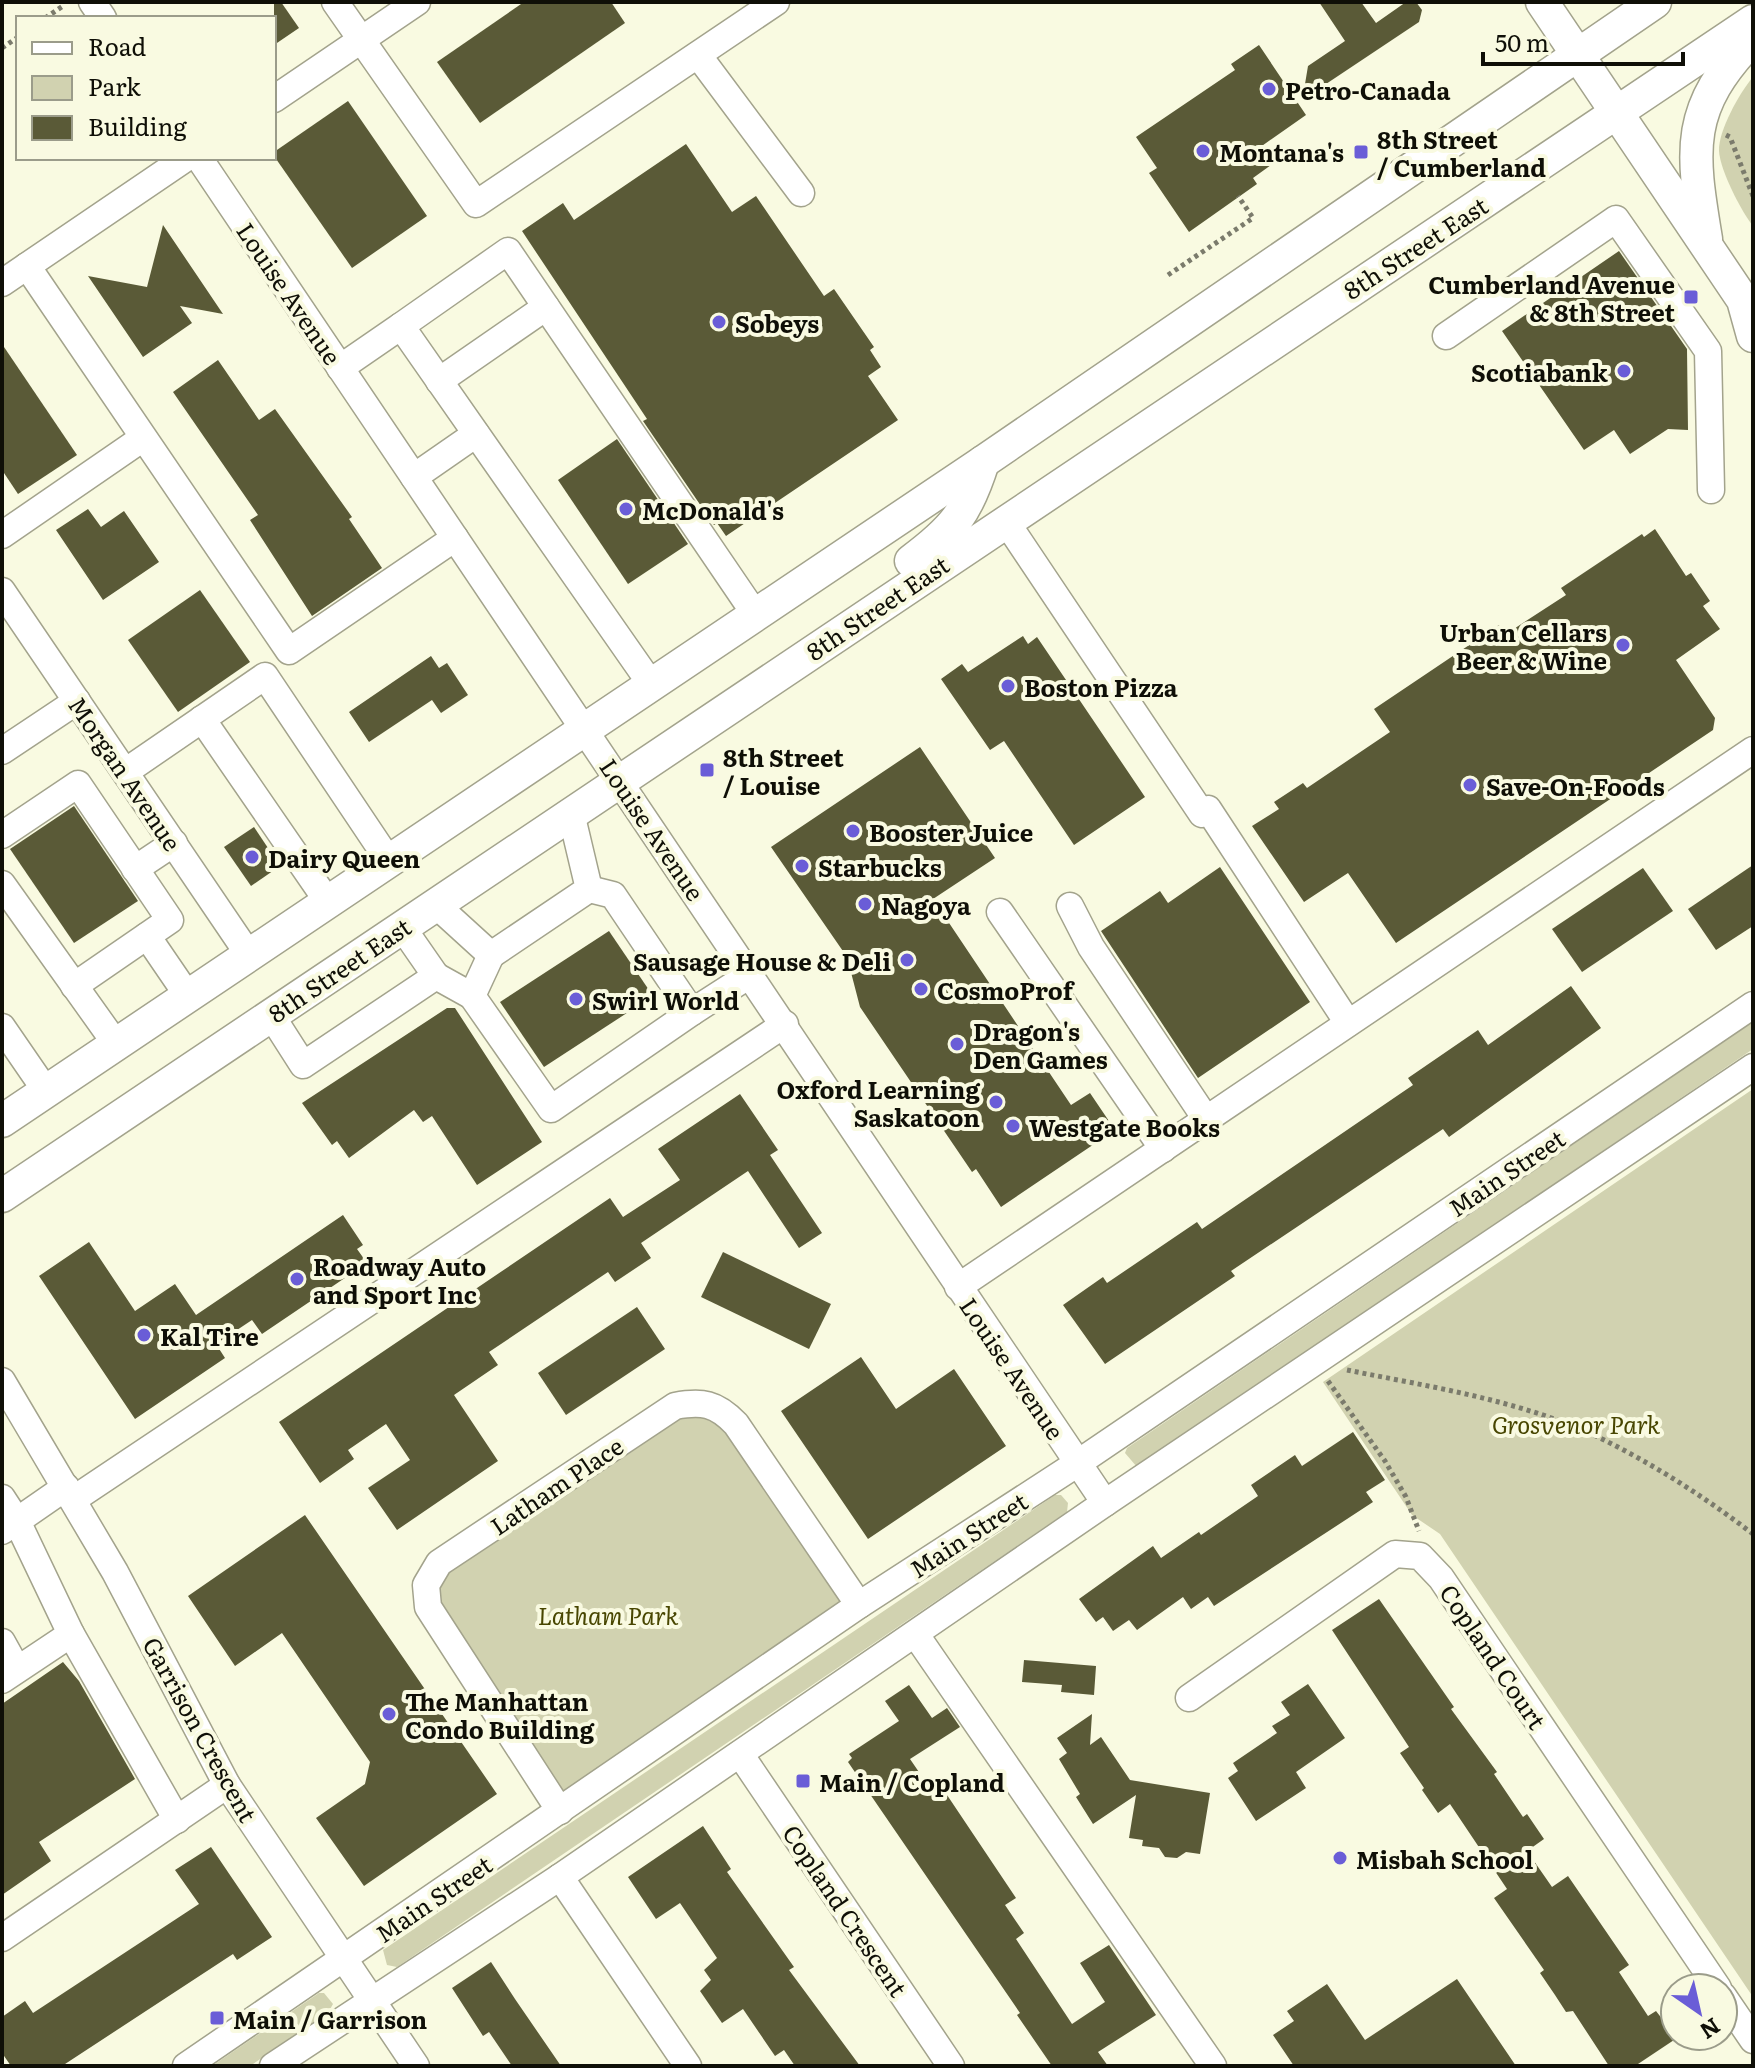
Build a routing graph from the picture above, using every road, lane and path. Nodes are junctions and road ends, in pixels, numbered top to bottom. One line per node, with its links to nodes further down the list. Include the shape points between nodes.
1 (335, 2): 10 (street)
2 (417, 2): 10 (street)
3 (776, 2): 11 (street)
4 (1542, 2): 12 (main road)
5 (1655, 2): 12 (main road)
6 (63, 6): 7 (path)
7 (48, 16)
8 (1753, 21): 14 (main road, 8th Street East)
9 (1753, 38): 19 (main road, via 1730,61 1701,109 1694,169)
10 (361, 40): 11 (street, via 476,204); 13 (street)
11 (698, 55): 17 (street)
12 (1577, 55): 14 (main road); 31 (main road)
13 (276, 98)
14 (1617, 113): 19 (main road); 34 (main road, 8th Street East)
15 (183, 160): 20 (street)
16 (200, 160): 27 (street, Louise Avenue)
17 (801, 193)
18 (1238, 196): 21 (path, via 1253,218)
19 (1707, 246): 26 (main road, via 1743,300)
20 (27, 266): 22 (street); 30 (street)
21 (1168, 275)
22 (2, 283)
23 (546, 307): 24 (street, via 508,251); 28 (street); 38 (street)
24 (401, 326): 27 (street); 28 (street)
25 (1446, 336): 33 (street, via 1616,219 1708,351)
26 (1753, 336)
27 (340, 368): 32 (street, Louise Avenue)
28 (439, 381): 29 (street)
29 (476, 434): 32 (street); 40 (street)
30 (143, 438): 35 (street); 36 (street, via 289,651)
31 (983, 462): 38 (main road); 39 (main road, via 955,526 857,602)
32 (414, 477): 36 (street, Louise Avenue)
33 (1711, 490)
34 (1005, 520): 39 (main road, 8th Street East); 71 (street, via 1202,814 1208,809)
35 (2, 535)
36 (455, 538): 43 (street, Louise Avenue)
37 (2, 591): 41 (street, Morgan Avenue)
38 (755, 614): 40 (main road)
39 (818, 646): 47 (main road, 8th Street East)
40 (651, 684): 43 (main road)
41 (77, 701): 45 (street); 46 (street, Morgan Avenue)
42 (202, 719): 46 (street); 51 (street, via 265,676); 55 (street)
43 (585, 728): 47 (street, Louise Avenue); 51 (main road)
44 (1753, 750): 71 (street)
45 (2, 751)
46 (125, 772): 50 (street, Morgan Avenue)
47 (620, 780): 48 (main road, 8th Street East); 63 (street, Louise Avenue)
48 (571, 813): 54 (street); 56 (main road, 8th Street East)
49 (2, 835): 52 (street, via 78,784)
50 (174, 843): 52 (street); 61 (street, Morgan Avenue)
51 (389, 861): 55 (main road)
52 (135, 869): 60 (street, via 170,920)
53 (2, 884): 65 (street)
54 (589, 889): 62 (street); 69 (street, via 613,895)
55 (328, 902): 61 (main road)
56 (435, 904): 59 (main road, 8th Street East); 62 (street)
57 (1070, 906): 77 (street, via 1091,947)
58 (1000, 912): 79 (street)
59 (402, 927): 64 (street); 70 (main road, 8th Street East)
60 (147, 936): 65 (street); 66 (street)
61 (249, 955): 66 (main road)
62 (491, 955): 67 (street)
63 (751, 974): 69 (street); 72 (street, Louise Avenue)
64 (436, 976): 67 (street); 70 (street, via 303,1065)
65 (74, 986): 74 (street)
66 (188, 996): 74 (main road)
67 (472, 996): 69 (street, via 551,1109)
68 (1753, 1005): 85 (street, Main Street)
69 (692, 1012)
70 (271, 1015): 80 (main road, 8th Street East)
71 (1348, 1023): 77 (street)
72 (785, 1024): 81 (street, Louise Avenue); 86 (street)
73 (2, 1027): 76 (street)
74 (116, 1044): 76 (main road)
75 (1753, 1067): 88 (street)
76 (46, 1091): 78 (main road)
77 (1206, 1119): 79 (street)
78 (2, 1121)
79 (1163, 1149): 81 (street)
80 (2, 1196)
81 (958, 1287): 85 (street, Louise Avenue)
82 (1338, 1368): 91 (path, via 1493,1401 1601,1438 1712,1503)
83 (1325, 1377): 89 (path, via 1385,1461)
84 (2, 1381): 86 (street, Garrison Crescent)
85 (1078, 1463): 88 (street, Louise Avenue); 92 (street, Main Street)
86 (70, 1493): 90 (street); 99 (street, Garrison Crescent)
87 (2, 1498): 90 (street)
88 (1105, 1503): 94 (street)
89 (1419, 1524)
90 (10, 1526): 93 (street)
91 (1753, 1534)
92 (859, 1605): 100 (street, Main Street); 100 (street, Latham Place, via 736,1424 721,1409 701,1402 675,1406 439,1563 426,1585 428,1607)
93 (71, 1634): 96 (street); 101 (street)
94 (916, 1635): 98 (street); 114 (street)
95 (2, 1642): 96 (street)
96 (10, 1674)
97 (1189, 1698): 105 (street, Copland Court, via 1395,1554 1420,1556 1441,1578)
98 (740, 1754): 102 (street); 113 (street, Copland Crescent)
99 (227, 1785): 101 (street); 104 (street, Garrison Crescent)
100 (560, 1811): 104 (street, Main Street)
101 (177, 1820): 103 (street)
102 (560, 1877): 106 (street); 112 (street)
103 (2, 1938)
104 (344, 1959): 106 (street, Garrison Crescent); 109 (street, Main Street)
105 (1707, 1972)
106 (372, 2000): 110 (street); 111 (street, Garrison Crescent)
107 (1739, 2019): 108 (street)
108 (1753, 2040)
109 (186, 2066)
110 (273, 2066)
111 (416, 2066)
112 (688, 2066)
113 (951, 2066)
114 (1213, 2066)

